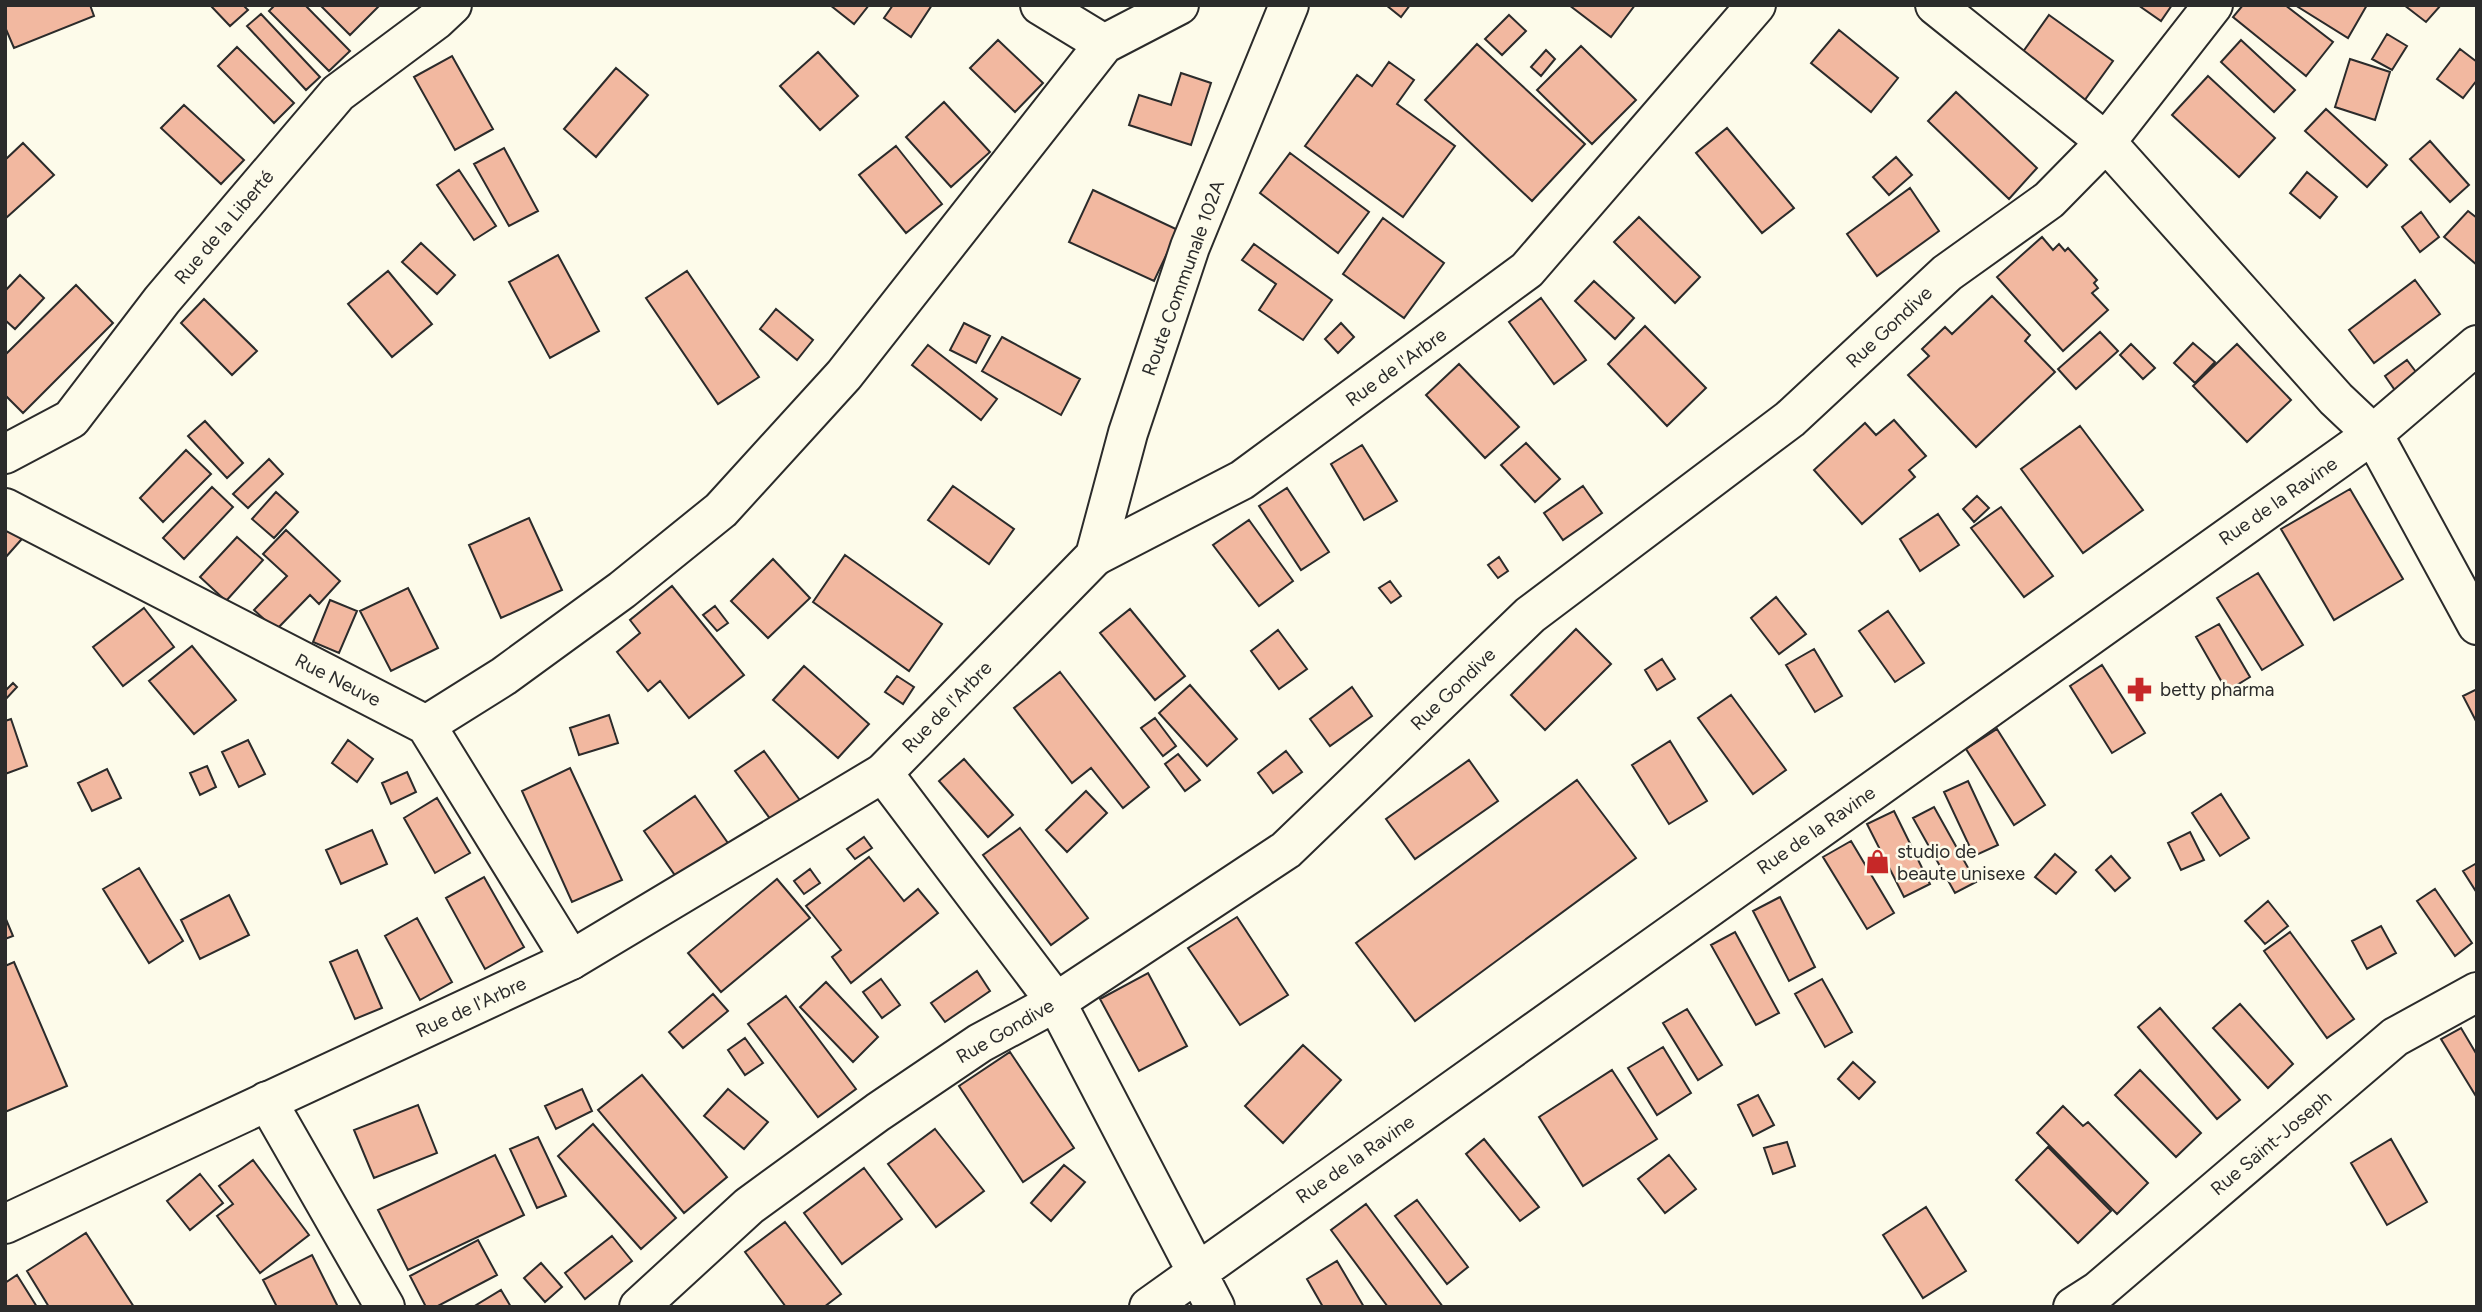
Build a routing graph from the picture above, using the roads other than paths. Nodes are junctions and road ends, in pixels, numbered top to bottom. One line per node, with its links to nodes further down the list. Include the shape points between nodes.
1 (1040, 5): 8 (street)
2 (1179, 5): 8 (street)
3 (1289, 5): 14 (street, Route Communale 102A, via 1190,247 1129,433)
4 (1755, 5): 14 (street, Rue de l'Arbre, via 1527,270 1241,480)
5 (1935, 5): 9 (street)
6 (2213, 5): 9 (street, Rue Gondive)
7 (437, 10): 12 (street, Rue de la Liberté, via 338,93 162,300 71,419)
8 (1104, 44): 16 (street, via 844,375 721,510 504,676)
9 (2106, 142): 11 (street, via 2336,399); 20 (street, Rue Gondive, via 2049,200 1947,273 1790,419 1530,615 1286,850)
10 (2477, 345): 11 (street, Rue de la Ravine)
11 (2373, 434): 15 (street); 23 (street, Rue de la Ravine)
12 (5, 454)
13 (5, 508): 16 (street, Rue Neuve)
14 (1095, 556): 17 (street, Rue de l'Arbre)
15 (2477, 625)
16 (426, 725): 18 (street)
17 (883, 773): 18 (street, Rue de l'Arbre); 20 (street)
18 (571, 960): 21 (street, Rue de l'Arbre)
19 (2477, 992): 24 (street, Rue Saint-Joseph, via 2395,1037)
20 (1056, 1002): 23 (street); 26 (street, Rue Gondive, via 980,1043 749,1206)
21 (267, 1101): 22 (street, Rue de l'Arbre); 25 (street)
22 (5, 1223)
23 (1196, 1272): 27 (street, Rue de la Ravine); 28 (street)
24 (2094, 1301)
25 (385, 1307)
26 (639, 1307)
27 (1149, 1307)
28 (1215, 1307)

